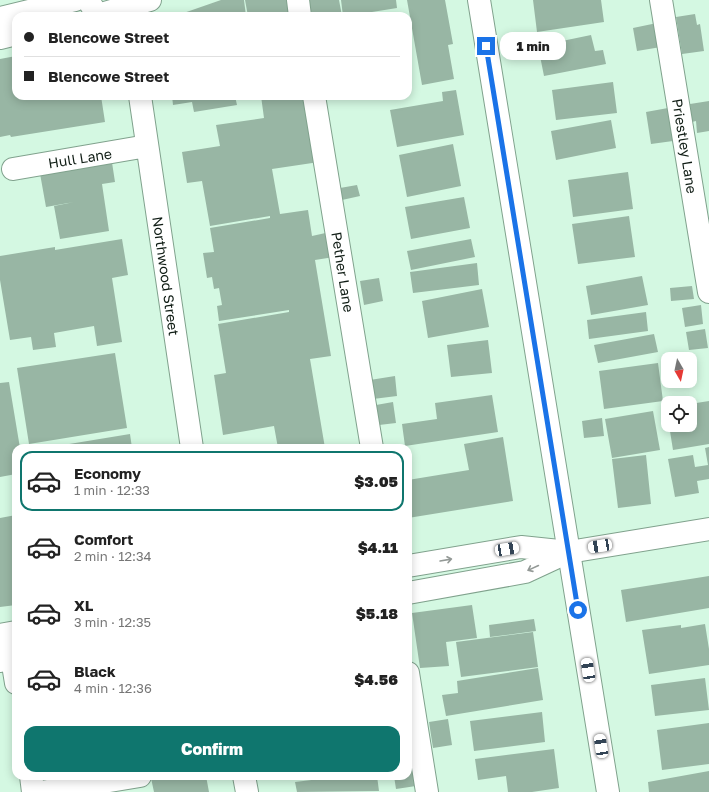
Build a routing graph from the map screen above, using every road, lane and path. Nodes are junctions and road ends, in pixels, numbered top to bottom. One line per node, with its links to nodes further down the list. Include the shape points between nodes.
1 (150, 0): 6 (street)
2 (298, 0): 9 (street)
3 (479, 0): 22 (street)
4 (661, 0): 18 (street, Priestley Lane)
5 (64, 1): 7 (street)
6 (130, 7): 8 (street)
7 (23, 12)
8 (94, 12)
9 (300, 12)
10 (12, 15): 11 (street)
11 (0, 18)
12 (12, 35): 13 (street)
13 (0, 38)
14 (139, 100): 16 (street, Northwood Street)
15 (315, 100): 20 (street, Pether Lane)
16 (147, 146): 17 (street, Hull Lane); 19 (street, Northwood Street)
17 (12, 169)
18 (709, 292)
19 (191, 444)
20 (371, 444)
21 (709, 528): 22 (street)
22 (569, 552): 23 (street, one-way to 22, via 521,547); 24 (street, one-way to 24, via 525,572); 36 (street)
23 (412, 565)
24 (412, 592)
25 (8, 634): 26 (street)
26 (9, 659): 27 (street)
27 (12, 669)
28 (412, 698): 35 (street)
29 (32, 780): 32 (street)
30 (115, 780): 33 (street)
31 (245, 780): 34 (street)
32 (33, 792)
33 (41, 792)
34 (247, 792)
35 (427, 792)
36 (608, 792)

